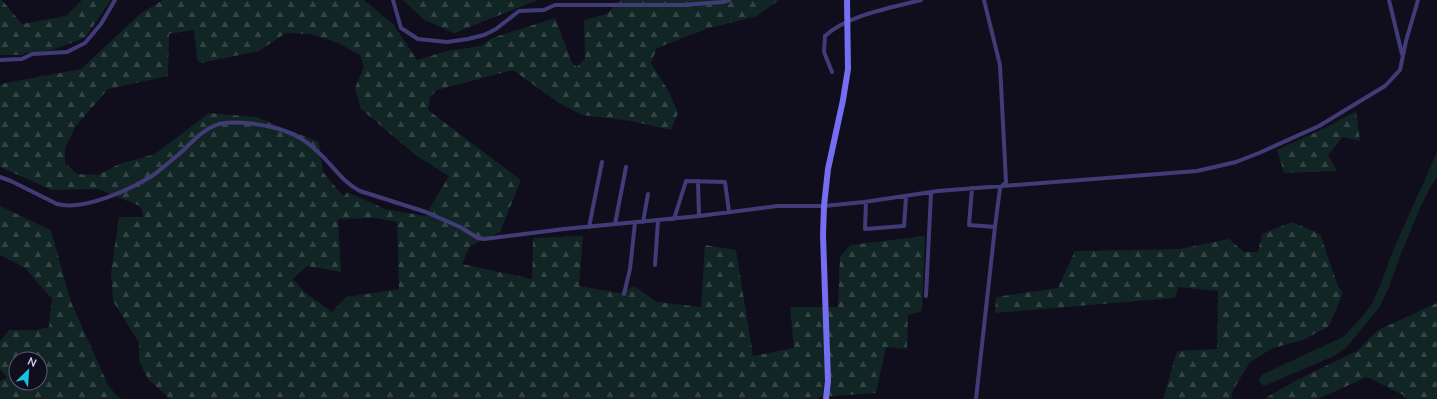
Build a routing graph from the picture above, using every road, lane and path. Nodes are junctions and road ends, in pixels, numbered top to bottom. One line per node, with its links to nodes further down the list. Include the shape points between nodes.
1 (115, 0): 11 (street, via 101,24 85,43 68,52 32,54 22,59)
2 (393, 0): 3 (street, via 401,28 418,39 447,42 484,35 519,11 544,10 555,5 682,6)
3 (729, 0)
4 (847, 0): 9 (street)
5 (921, 0): 9 (street)
6 (984, 0): 17 (street, via 1000,65 1006,182)
7 (1389, 0): 10 (street)
8 (1418, 0): 10 (street)
9 (846, 21): 12 (street, via 825,36 824,52); 23 (street, via 848,69 828,169)
10 (1403, 55): 17 (street, via 1400,70 1390,82 1373,94 1319,126 1236,162 1197,171)
11 (0, 60)
12 (832, 72)
13 (602, 162): 31 (street)
14 (626, 167): 30 (street)
15 (0, 177): 31 (street, via 65,206 104,198 153,175 208,128 231,122 285,130 318,152 354,188 371,196 426,212 478,238)
16 (698, 181): 24 (street, via 725,182); 25 (street); 26 (street, via 686,181)
17 (1004, 186): 18 (street); 32 (street, via 1000,188)
18 (972, 188): 19 (street); 32 (street, via 969,225)
19 (931, 193): 21 (street); 35 (street)
20 (648, 194): 29 (street)
21 (906, 197): 22 (street); 22 (street, via 904,226 865,229)
22 (866, 202): 23 (street)
23 (824, 206): 24 (street, via 777,206); 36 (street, via 828,381)
24 (728, 212): 25 (street)
25 (699, 216): 26 (street)
26 (674, 219): 27 (street)
27 (658, 220): 29 (street); 33 (street)
28 (634, 222): 29 (street); 30 (street); 34 (street, via 630,269)
29 (643, 222)
30 (615, 224): 31 (street)
31 (590, 227)
32 (995, 227): 37 (street)
33 (655, 264)
34 (624, 294)
35 (926, 296)
36 (826, 399)
37 (976, 399)

